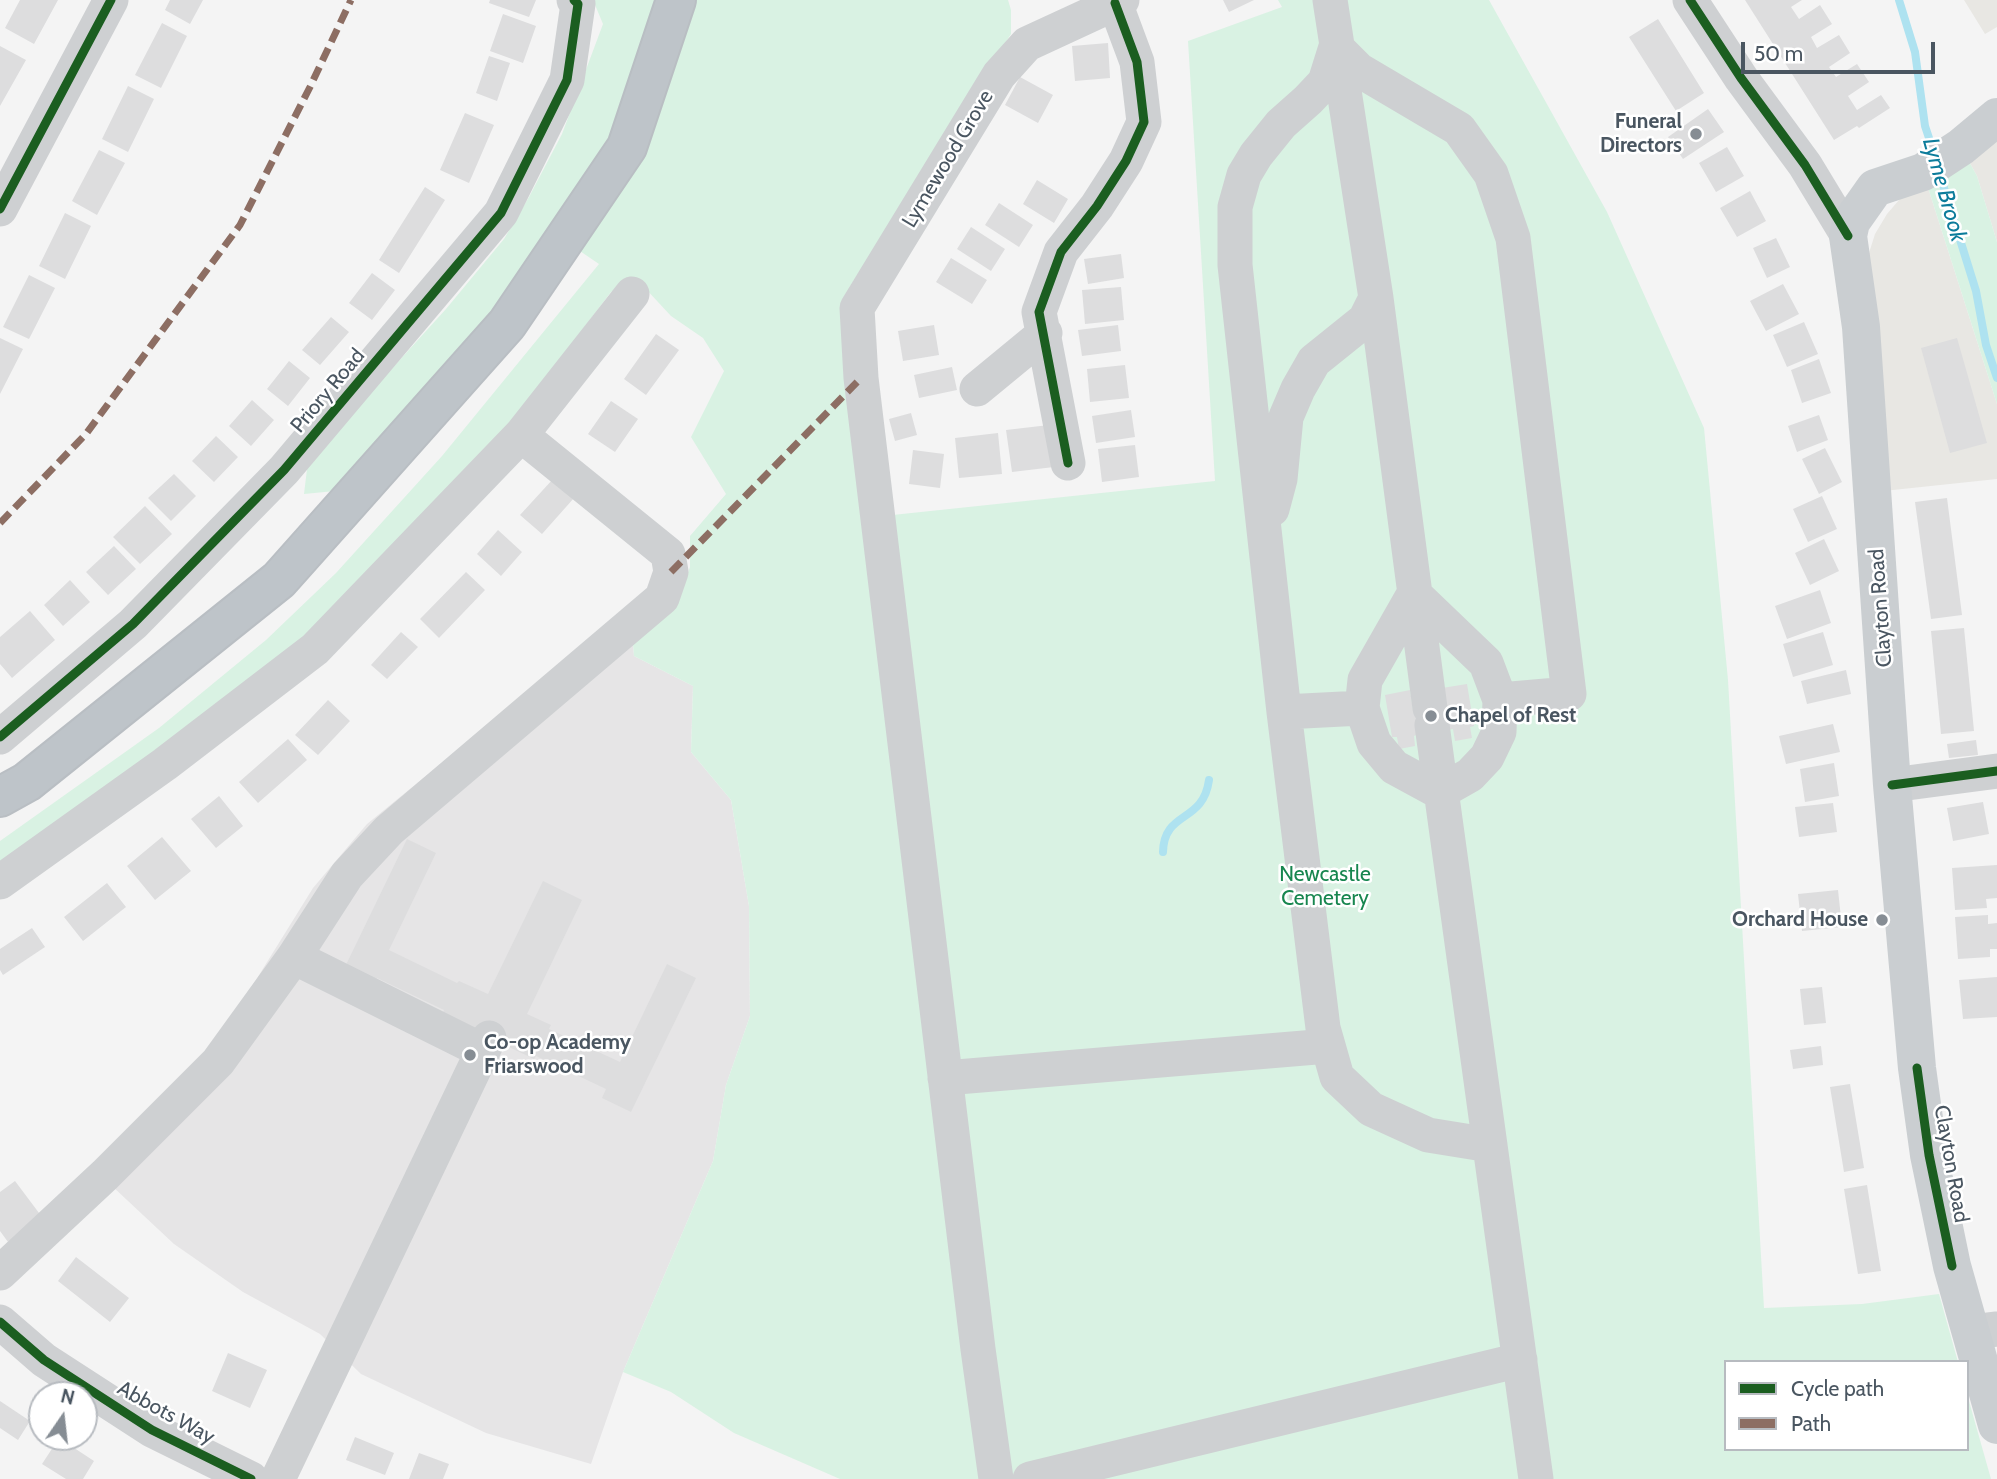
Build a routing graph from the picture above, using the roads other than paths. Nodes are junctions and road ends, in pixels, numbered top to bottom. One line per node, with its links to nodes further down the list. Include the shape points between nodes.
1 (111, 0): 12 (street)
2 (574, 0): 29 (street, Priory Road, via 578,4 567,80 501,213 284,470 133,624)
3 (676, 0): 33 (highway, via 627,147 507,324 279,580 27,782)
4 (1329, 0): 7 (street)
5 (1690, 0): 10 (street)
6 (1118, 2): 17 (street, via 1137,62 1144,122 1126,162 1061,252 1040,312); 37 (street, Lymewood Grove, via 1027,44 999,75 857,308 860,378)
7 (1336, 47): 15 (street); 21 (street, via 1325,82 1255,155 1235,207 1235,265); 26 (street, via 1359,70 1459,129 1491,174 1513,238 1569,694)
8 (1997, 117): 9 (main road)
9 (1938, 163): 11 (main road); 16 (main road, via 1887,214 1875,234)
10 (1805, 165): 11 (street, via 1832,183); 13 (street)
11 (1875, 188): 13 (main road, via 1851,222)
12 (0, 209)
13 (1848, 236): 16 (main road)
14 (632, 294): 19 (street)
15 (1376, 298): 21 (street, via 1365,320 1314,361 1298,389 1286,417 1280,479); 22 (street)
16 (1861, 327): 31 (main road, Clayton Road)
17 (1045, 333): 18 (street); 20 (street)
18 (977, 389)
19 (521, 436): 34 (street, via 315,649); 35 (street, via 668,554 671,572 662,598 389,830 347,875)
20 (1068, 463)
21 (1265, 536): 28 (street)
22 (1414, 594): 23 (street); 24 (street); 25 (street)
23 (1474, 651): 24 (street); 26 (street, via 1486,663)
24 (1424, 656): 25 (street); 32 (street)
25 (1375, 661): 27 (street, via 1365,680)
26 (1500, 700): 32 (street, via 1499,732 1487,757 1470,775)
27 (1362, 708): 28 (street); 32 (street, via 1374,743 1394,767)
28 (1284, 712): 36 (street)
29 (0, 737)
30 (1997, 771): 31 (street)
31 (1892, 785): 41 (main road, Clayton Road, via 1929,1155 1952,1266)
32 (1440, 792): 38 (street)
33 (0, 797)
34 (0, 882)
35 (294, 957): 39 (street, via 218,1062); 45 (street, via 486,1044)
36 (1328, 1046): 37 (street); 38 (street, via 1337,1077 1371,1109 1428,1135)
37 (945, 1078): 46 (street, Lymewood Grove)
38 (1490, 1144): 42 (street)
39 (0, 1273)
40 (0, 1322): 44 (street, Abbots Way, via 44,1360 152,1430)
41 (1984, 1330): 43 (main road, Clayton Road)
42 (1520, 1360): 47 (street); 48 (street)
43 (1997, 1425)
44 (251, 1479)
45 (278, 1479)
46 (996, 1479)
47 (1030, 1479)
48 (1536, 1479)

